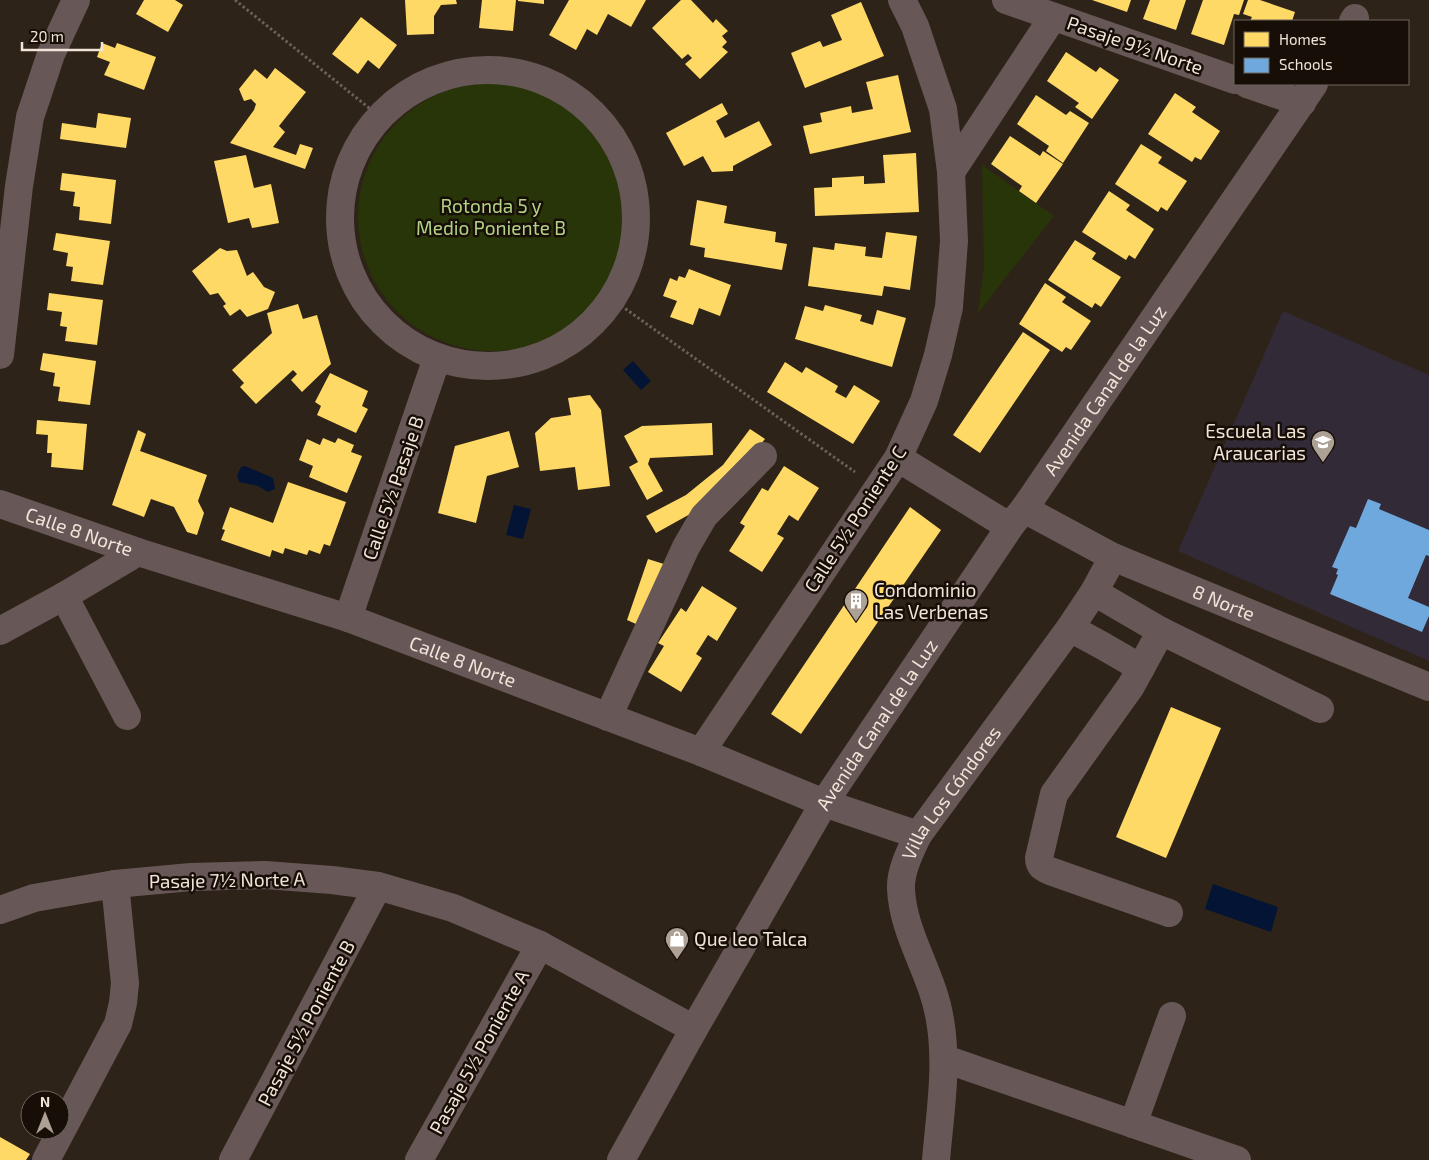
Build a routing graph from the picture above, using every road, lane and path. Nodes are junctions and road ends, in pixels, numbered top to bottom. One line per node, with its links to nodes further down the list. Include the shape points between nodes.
1 (76, 0): 12 (street, via 50,54 30,117)
2 (234, 0): 9 (path)
3 (902, 0): 10 (street, Calle 5½ Poniente C, via 916,26 943,109)
4 (1006, 0): 5 (street, Pasaje 9½ Norte)
5 (1053, 17): 6 (street, Pasaje 9½ Norte); 10 (street)
6 (1234, 80)
7 (1254, 85): 8 (street)
8 (1308, 93): 18 (street, Avenida Canal de la Luz)
9 (379, 116): 11 (street, via 419,86 465,70 514,71 561,88 592,112 626,159 638,207 633,256); 13 (street, via 355,150 342,190 339,232 349,272 370,309 400,338)
10 (951, 172): 15 (street, Calle 5½ Poniente C, via 954,241 949,307 924,401)
11 (613, 300): 13 (street, via 579,337 535,360 486,367); 16 (path)
12 (0, 355)
13 (437, 358): 23 (street, Calle 5½ Pasaje B)
14 (763, 456): 31 (street, via 704,516 686,547)
15 (898, 458): 16 (street, Calle 5½ Poniente C); 18 (street, 8 Norte, via 997,519)
16 (878, 488): 32 (street, Calle 5½ Poniente C)
17 (0, 504): 19 (street, Calle 8 Norte)
18 (1017, 517): 20 (street, 8 Norte); 33 (street, Avenida Canal de la Luz)
19 (138, 552): 22 (street); 23 (street, Calle 8 Norte)
20 (1113, 557): 21 (street, Villa Los Cóndores); 28 (street, 8 Norte)
21 (1094, 592): 24 (street, Villa Los Cóndores); 26 (street)
22 (64, 596): 25 (street); 30 (street)
23 (348, 618): 31 (street, Calle 8 Norte)
24 (1070, 628): 27 (street); 34 (street, Villa Los Cóndores)
25 (0, 631)
26 (1161, 631): 27 (street); 29 (street)
27 (1141, 668): 38 (street, via 1054,794 1039,863 1050,871)
28 (1429, 687)
29 (1320, 709)
30 (127, 716)
31 (608, 716): 32 (street, Calle 8 Norte)
32 (701, 752): 33 (street, Calle 8 Norte)
33 (824, 803): 34 (street, Calle 8 Norte); 41 (street, Avenida Canal de la Luz)
34 (918, 835): 42 (street, Villa Los Cóndores, via 907,857 900,887 908,924 937,1004)
35 (115, 884): 36 (street, Pasaje 7½ Norte A, via 265,875); 37 (street, Pasaje 7½ Norte A, via 34,898); 44 (street, via 125,983 118,1024)
36 (378, 886): 39 (street, Pasaje 7½ Norte A, via 453,908); 45 (street, Pasaje 5½ Poniente B)
37 (0, 910)
38 (1169, 913)
39 (540, 945): 41 (street, Pasaje 7½ Norte A); 46 (street, Pasaje 5½ Poniente A)
40 (1172, 1016): 43 (street)
41 (694, 1029): 47 (street, Avenida Canal de la Luz)
42 (945, 1059): 43 (street); 48 (street, Villa Los Cóndores)
43 (1133, 1124): 49 (street)
44 (46, 1160)
45 (233, 1160)
46 (419, 1160)
47 (622, 1160)
48 (936, 1160)
49 (1237, 1160)

